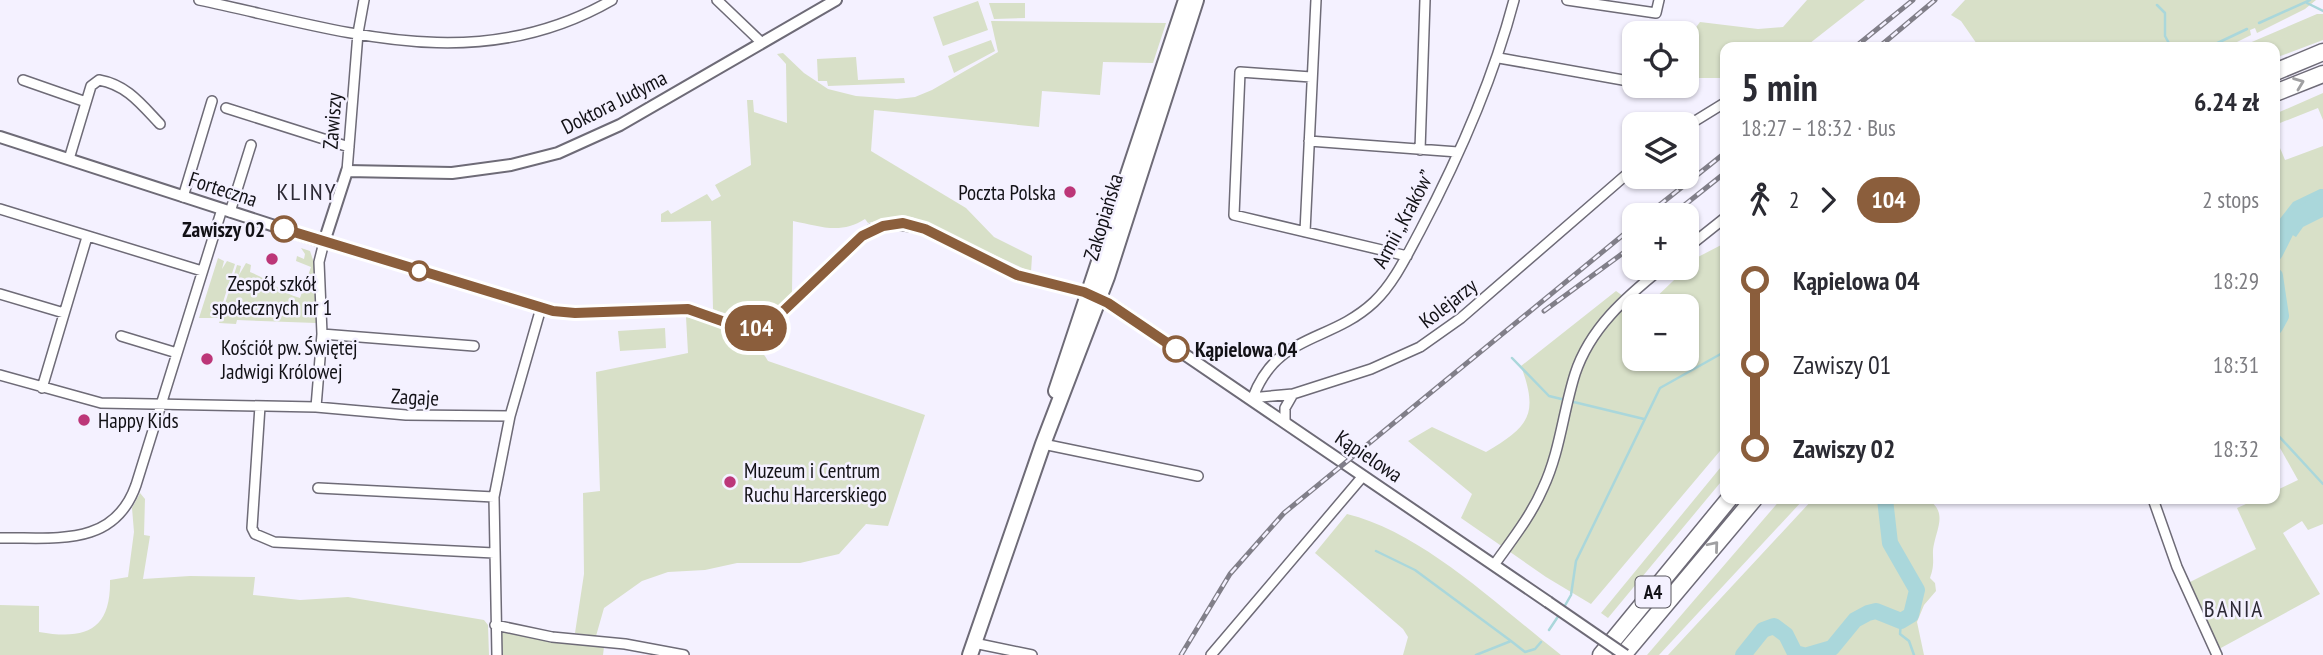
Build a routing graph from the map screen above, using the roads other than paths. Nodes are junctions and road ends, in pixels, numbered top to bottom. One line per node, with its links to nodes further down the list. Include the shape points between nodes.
1 (199, 0): 13 (street)
2 (364, 0): 13 (street, Zawiszy)
3 (612, 0): 13 (street, via 562,24 505,40 446,45)
4 (717, 0): 14 (street)
5 (836, 0): 14 (street, Doktora Judyma)
6 (1185, 0): 50 (main road, Zakopiańska)
7 (1196, 0): 50 (main road, Zakopiańska)
8 (1316, 0): 19 (street)
9 (1425, 0): 33 (street)
10 (1514, 0): 16 (street, Armii „Kraków”)
11 (1567, 0): 12 (street, via 1656,13)
12 (1659, 0)
13 (358, 33): 32 (street, Zawiszy)
14 (762, 43): 36 (street, Doktora Judyma, via 620,125 546,156 452,173)
15 (2323, 52): 17 (highway)
16 (1499, 58): 21 (street); 34 (street, Armii „Kraków”)
17 (2280, 70)
18 (2323, 74): 22 (highway, one-way to 18)
19 (1311, 77): 30 (street); 42 (street, via 1240,72 1234,215)
20 (23, 80): 24 (street)
21 (1622, 80)
22 (2280, 91)
23 (212, 101): 38 (street)
24 (86, 102): 28 (street, via 91,86 99,80 114,83); 35 (street)
25 (1720, 106): 27 (street)
26 (226, 108): 32 (street)
27 (1699, 119)
28 (160, 124)
29 (0, 137): 35 (street, Forteczna)
30 (1309, 141): 33 (street); 42 (street)
31 (251, 145): 40 (street)
32 (349, 147): 36 (street, Zawiszy)
33 (1420, 150): 34 (street)
34 (1458, 152): 46 (street, Armii „Kraków”)
35 (69, 159): 38 (street, Forteczna)
36 (347, 171): 45 (street, Zawiszy)
37 (1622, 178): 59 (street, Kolejarzy, via 1432,340 1371,369)
38 (183, 197): 40 (street, Forteczna)
39 (0, 209): 43 (street)
40 (226, 211): 45 (street, Forteczna); 47 (street)
41 (1720, 224): 44 (street)
42 (1305, 232): 46 (street)
43 (87, 237): 47 (street); 52 (street)
44 (1699, 239)
45 (324, 242): 51 (street, Forteczna); 53 (street, via 319,262)
46 (1407, 256): 60 (street, Armii „Kraków”, via 1375,301 1349,321 1277,356)
47 (202, 271): 56 (street)
48 (1648, 280): 76 (street, via 1598,329 1580,363 1544,488)
49 (0, 294): 52 (street)
50 (1093, 296): 51 (street, Forteczna, via 1017,275 925,229 893,224 862,236 776,318 760,327 736,326 688,309 575,313); 60 (street, Kąpielowa); 66 (main road, Zakopiańska)
51 (541, 308): 64 (street)
52 (64, 313): 58 (street)
53 (322, 334): 55 (street); 63 (street)
54 (121, 336): 56 (street)
55 (474, 346)
56 (177, 353): 61 (street)
57 (0, 375): 58 (street, Zagaje)
58 (42, 388): 61 (street, Zagaje, via 92,402)
59 (1293, 394): 60 (street, Kolejarzy); 65 (street)
60 (1251, 398): 65 (street, Kąpielowa)
61 (160, 405): 62 (street, Zagaje); 74 (street, via 135,490 116,518 93,533)
62 (260, 406): 63 (street, Zagaje); 75 (street, via 251,528 255,534 274,542)
63 (316, 407): 64 (street, Zagaje, via 406,415)
64 (510, 416): 70 (street)
65 (1284, 423): 68 (street, Kąpielowa)
66 (1043, 444): 67 (street); 78 (main road, Zakopiańska)
67 (1198, 476)
68 (1363, 476): 76 (street, Kąpielowa); 82 (street)
69 (318, 488): 70 (street)
70 (494, 496): 75 (street)
71 (1725, 504): 83 (highway, A4)
72 (1750, 504): 84 (highway, A4, one-way to 72)
73 (2155, 504): 85 (street, via 2177,568)
74 (0, 538)
75 (494, 553): 77 (street)
76 (1494, 565): 84 (street, Kąpielowa, bridge)
77 (495, 625): 79 (street); 80 (street)
78 (972, 649): 81 (street)
79 (497, 655)
80 (684, 655)
81 (1032, 655)
82 (1211, 655)
83 (1601, 655)
84 (1624, 655)
85 (2217, 655)

